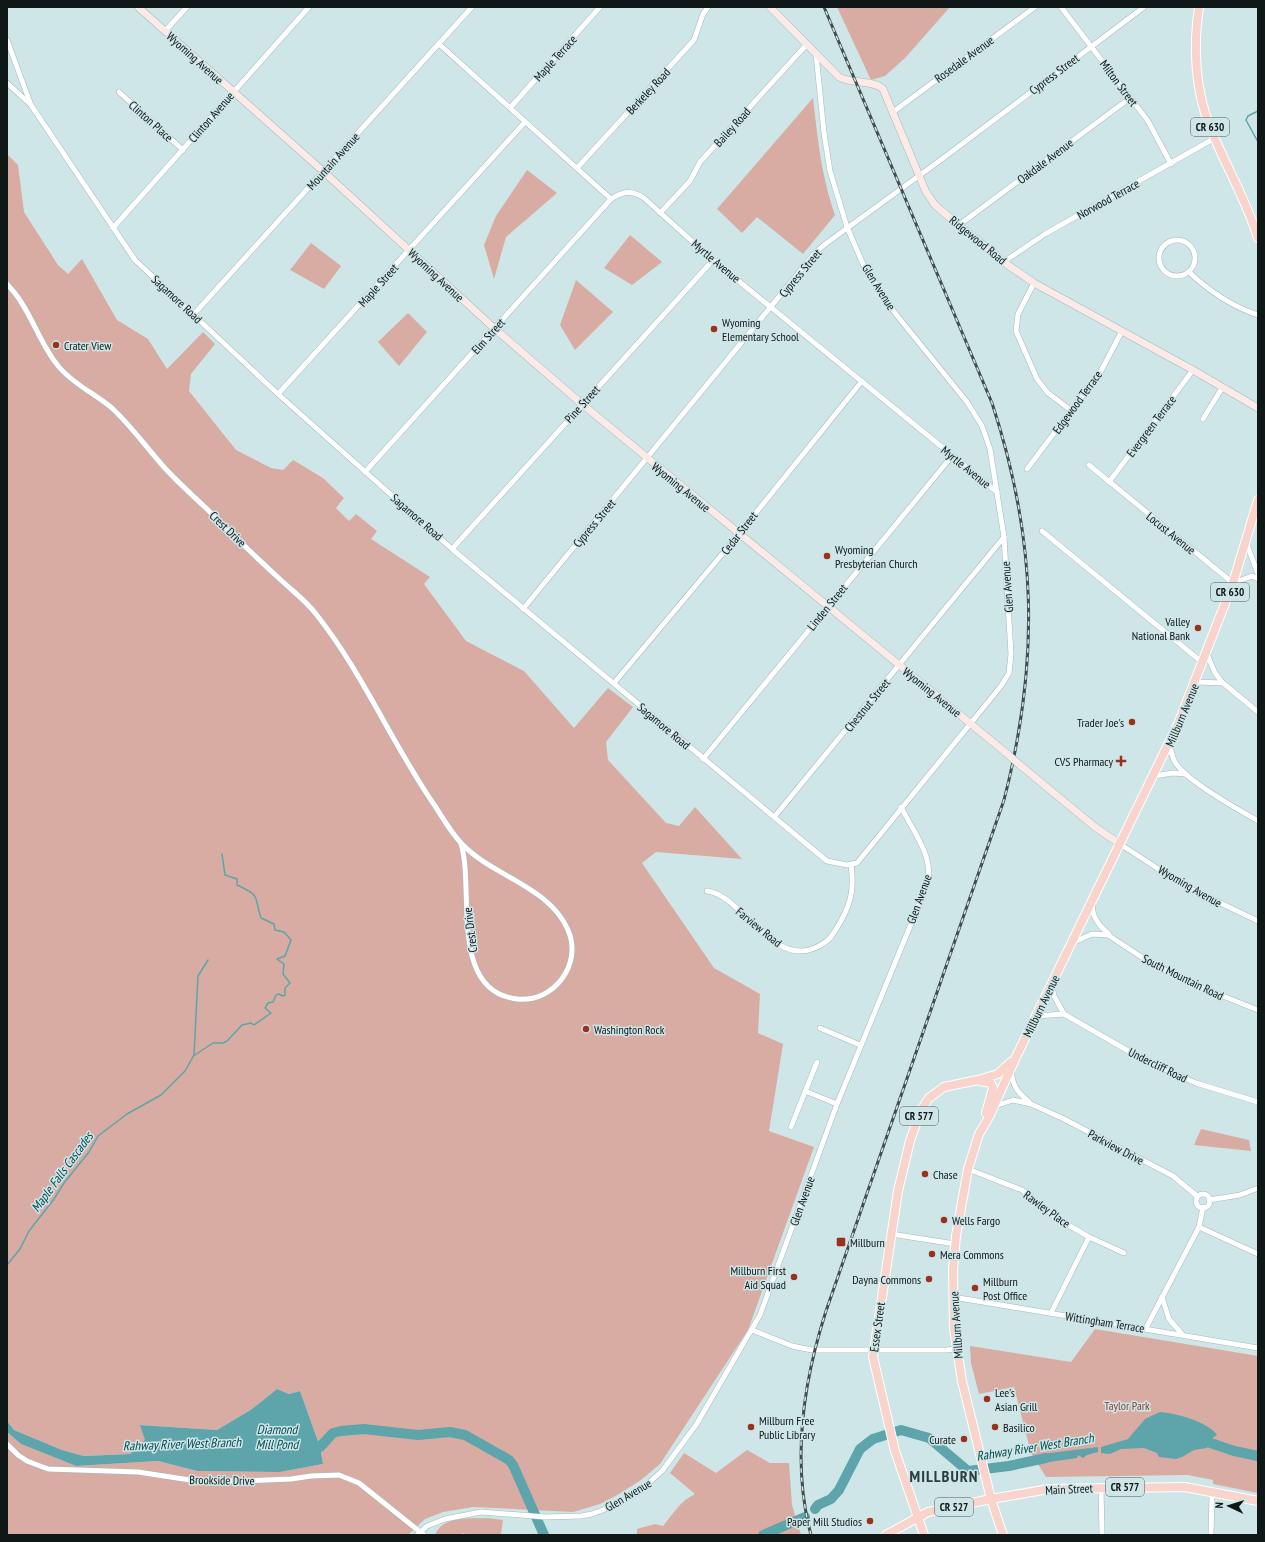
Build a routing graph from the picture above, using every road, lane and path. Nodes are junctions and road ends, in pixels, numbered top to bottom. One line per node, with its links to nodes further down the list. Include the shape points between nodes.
1 (138, 7): 12 (main road, Wyoming Avenue)
2 (187, 7): 12 (street)
3 (309, 7): 20 (street, Clinton Avenue)
4 (472, 7): 14 (street, Mountain Avenue)
5 (600, 7): 23 (street, Maple Terrace)
6 (708, 7): 29 (street, Berkeley Road, via 694,40)
7 (770, 7): 15 (main road, Ridgewood Road)
8 (1035, 7): 24 (street, Rosedale Avenue)
9 (1061, 7): 16 (street, Milton Street)
10 (1144, 7): 16 (street, Cypress Street)
11 (1199, 7): 26 (main road, CR 630, via 1196,42 1198,81 1204,109)
12 (165, 31): 20 (main road, Wyoming Avenue)
13 (7, 40): 22 (street, Sagamore Road)
14 (439, 44): 23 (street); 30 (street, Mountain Avenue)
15 (807, 44): 17 (main road, Ridgewood Road); 33 (street, Bailey Road, via 700,162 690,180)
16 (1090, 46): 21 (street, Milton Street); 31 (street, Cypress Street)
17 (816, 53): 24 (main road, Ridgewood Road, via 843,80 880,87); 35 (street, Glen Avenue, via 826,150)
18 (7, 83): 22 (street)
19 (119, 92): 27 (street, Clinton Place)
20 (233, 92): 27 (street, Clinton Avenue); 30 (main road, Wyoming Avenue)
21 (1130, 98): 28 (street, Milton Street, via 1148,121); 34 (street, Oakdale Avenue)
22 (31, 105): 36 (street, Sagamore Road)
23 (510, 108): 25 (street)
24 (893, 112): 31 (main road, Ridgewood Road)
25 (525, 122): 29 (street); 38 (street, Maple Street)
26 (1215, 138): 28 (street, Norwood Terrace); 37 (main road, CR 630, via 1245,202)
27 (183, 150): 36 (street, Clinton Avenue)
28 (1171, 164): 40 (street, Norwood Terrace, via 1046,234)
29 (577, 168): 32 (street)
30 (324, 172): 38 (main road, Wyoming Avenue); 45 (street, Mountain Avenue)
31 (919, 175): 34 (main road, Ridgewood Road, via 935,205); 35 (street, Cypress Street)
32 (611, 199): 33 (street, Myrtle Avenue, via 624,192 631,192 644,198); 47 (street, Elm Street)
33 (660, 213): 39 (street, Myrtle Avenue)
34 (959, 226): 40 (main road, Ridgewood Road)
35 (847, 227): 44 (street, Cypress Street, via 814,254); 65 (street, Glen Avenue, via 879,290 978,418 990,449)
36 (113, 228): 45 (street, Sagamore Road, via 135,260)
37 (1258, 238)
38 (410, 250): 47 (main road, Wyoming Avenue); 52 (street, Maple Street)
39 (713, 260): 44 (street, Myrtle Avenue); 55 (street, Pine Street)
40 (1005, 263): 42 (main road, Ridgewood Road)
41 (1189, 272): 41 (street, via 1194,262 1191,248 1178,241 1165,246 1160,252 1159,259 1165,272 1176,276); 46 (street, via 1228,302)
42 (1034, 283): 48 (main road, Ridgewood Road); 57 (street, via 1018,314 1016,331 1037,379 1048,392)
43 (7, 284): 92 (street, Crest Drive, via 22,302 46,350 59,367 74,382 110,407 134,430 164,467 315,612 342,650 427,794)
44 (771, 308): 50 (street, Myrtle Avenue); 60 (street, Cypress Street)
45 (194, 314): 52 (street, Sagamore Road)
46 (1258, 315)
47 (495, 329): 55 (main road, Wyoming Avenue); 63 (street, Elm Street)
48 (1122, 331): 49 (main road, Ridgewood Road); 57 (street, Edgewood Terrace, via 1101,371)
49 (1193, 370): 51 (main road, Ridgewood Road); 64 (street, Evergreen Terrace)
50 (862, 381): 59 (street, Myrtle Avenue); 68 (street, Cedar Street)
51 (1222, 388): 53 (main road, Ridgewood Road); 58 (street)
52 (278, 394): 63 (street, Sagamore Road)
53 (1246, 402): 54 (main road); 56 (main road, Ridgewood Road)
54 (1258, 402)
55 (582, 404): 60 (main road, Wyoming Avenue); 71 (street, Pine Street)
56 (1258, 408)
57 (1072, 411): 62 (street, Edgewood Terrace)
58 (1203, 419)
59 (952, 456): 65 (street, Myrtle Avenue); 75 (street, Linden Street)
60 (647, 459): 68 (main road, Wyoming Avenue); 76 (street, Cypress Street)
61 (1089, 465): 64 (street, Locust Avenue)
62 (1027, 468)
63 (365, 472): 71 (street, Sagamore Road)
64 (1109, 482): 74 (street, Locust Avenue)
65 (997, 492): 69 (street, Glen Avenue)
66 (1258, 500): 70 (main road, Millburn Avenue / CR 630)
67 (1042, 531): 78 (street)
68 (738, 533): 75 (main road, Wyoming Avenue); 81 (street, Cedar Street)
69 (1004, 537): 79 (street, Chestnut Street); 84 (street, Glen Avenue, via 1011,665 1005,680)
70 (1246, 542): 72 (street); 74 (main road, Millburn Avenue / CR 630)
71 (452, 549): 76 (street, Sagamore Road)
72 (1258, 574)
73 (1258, 579): 74 (street, via 1252,576)
74 (1233, 583): 77 (main road, Millburn Avenue / CR 630)
75 (828, 606): 79 (main road, Wyoming Avenue); 86 (street, Linden Street)
76 (523, 609): 81 (street, Sagamore Road)
77 (1207, 654): 78 (main road, Millburn Avenue / CR 630); 82 (street, via 1215,673)
78 (1203, 663): 80 (main road, Millburn Avenue / CR 630)
79 (899, 666): 84 (main road, Wyoming Avenue); 90 (street, Chestnut Street)
80 (1196, 682): 82 (street); 85 (main road, Millburn Avenue / CR 630)
81 (614, 683): 86 (street, Sagamore Road)
82 (1223, 683): 83 (street)
83 (1258, 712)
84 (970, 723): 89 (street, Glen Avenue); 93 (main road, Wyoming Avenue, bridge, via 1095,827)
85 (1169, 744): 87 (street, via 1174,761); 88 (main road, Millburn Avenue / CR 630)
86 (703, 759): 90 (street, Sagamore Road)
87 (1186, 774): 88 (street, via 1173,772); 91 (street, via 1228,804)
88 (1154, 776): 93 (main road, Millburn Avenue / CR 630)
89 (901, 807): 94 (street, via 857,862); 105 (street, Glen Avenue, via 929,861 930,872)
90 (775, 816): 94 (street, Sagamore Road, via 827,861)
91 (1258, 821)
92 (461, 844): 92 (street, Crest Drive, via 466,858 466,908 470,948 476,968 484,981 496,992 506,996 516,999 531,998 546,993 562,980 572,956 572,941 562,918 545,901)
93 (1120, 844): 96 (main road, Millburn Avenue / CR 577); 97 (street, Wyoming Avenue, via 1183,885)
94 (851, 865): 95 (street, Farview Road, via 853,889 845,914 830,938 809,950 792,950 777,944 719,894)
95 (707, 891)
96 (1094, 898): 98 (street, South Mountain Road, via 1092,907 1098,925); 99 (main road, Millburn Avenue / CR 577)
97 (1258, 921)
98 (1113, 937): 99 (street, South Mountain Road, via 1095,934); 101 (street, South Mountain Road, via 1149,962 1182,979)
99 (1072, 943): 100 (main road, Millburn Avenue / CR 577)
100 (1052, 984): 102 (street, Undercliff Road, via 1053,996); 103 (main road, Millburn Avenue / CR 577)
101 (1258, 1010)
102 (1064, 1014): 103 (street); 111 (street, Undercliff Road, via 1146,1061 1196,1083)
103 (1036, 1016): 106 (main road, Millburn Avenue / CR 577)
104 (820, 1028): 105 (street)
105 (860, 1045): 112 (street, Glen Avenue)
106 (1016, 1057): 108 (main road, Millburn Avenue / CR 577); 109 (main road, Essex Street / CR 577, via 1003,1072)
107 (817, 1062): 110 (street)
108 (1011, 1069): 113 (street, Parkview Drive, via 1016,1090); 114 (main road, Millburn Avenue / CR 577)
109 (978, 1080): 116 (main road, via 987,1082 993,1088); 123 (main road, Essex Street / CR 577, via 940,1089 931,1095 924,1105 901,1172)
110 (805, 1091): 112 (street); 115 (street)
111 (1258, 1102)
112 (837, 1104): 132 (street, Glen Avenue, via 772,1285)
113 (1031, 1104): 114 (street, Parkview Drive, via 1013,1100); 119 (street, Parkview Drive, via 1173,1176)
114 (994, 1107): 116 (main road, Millburn Avenue / CR 577)
115 (790, 1127)
116 (978, 1134): 117 (main road, Millburn Avenue / CR 577)
117 (968, 1169): 124 (street, Rawley Place, via 1022,1190 1058,1219); 125 (main road, Millburn Avenue / CR 577)
118 (1258, 1188): 120 (street, via 1240,1195)
119 (1197, 1196): 120 (street, via 1204,1194); 121 (street, via 1196,1203)
120 (1209, 1200): 121 (street, via 1209,1204)
121 (1203, 1207): 122 (street)
122 (1199, 1227): 127 (street); 129 (street)
123 (891, 1234): 125 (street); 136 (main road, Essex Street / CR 577)
124 (1089, 1237): 126 (street, Rawley Place); 130 (street)
125 (955, 1244): 128 (main road, Millburn Avenue / CR 577)
126 (1124, 1253)
127 (1258, 1254)
128 (953, 1297): 130 (street, Wittingham Terrace); 135 (main road, Millburn Avenue / CR 577)
129 (1162, 1297): 131 (street); 133 (street, via 1169,1319)
130 (1051, 1313): 131 (street, Wittingham Terrace)
131 (1146, 1328): 133 (street, Wittingham Terrace)
132 (752, 1330): 136 (street, via 806,1349); 143 (street, Glen Avenue, via 696,1425 653,1481 635,1494 601,1511 580,1516 545,1517 481,1512 445,1519 427,1526)
133 (1183, 1335): 134 (street, Wittingham Terrace)
134 (1258, 1348)
135 (956, 1349): 136 (street); 140 (main road, Millburn Avenue / CR 577)
136 (872, 1350): 142 (main road, Essex Street / CR 577, via 874,1370 892,1440)
137 (7, 1444): 143 (street, Brookside Drive, via 22,1458 48,1469 138,1472 190,1480 242,1481 339,1475 359,1484)
138 (1101, 1487): 139 (main road, Main Street / CR 577, via 1185,1487); 140 (main road, Main Street / CR 577, via 1047,1489); 147 (street)
139 (1212, 1493): 141 (main road, Main Street / CR 577); 148 (street)
140 (991, 1499): 142 (main road, Main Street / CR 527); 146 (main road, Millburn Avenue / CR 527)
141 (1258, 1501)
142 (918, 1516): 144 (main road, Main Street / CR 527); 145 (main road, Essex Street / CR 527)
143 (421, 1534)
144 (886, 1535)
145 (924, 1535)
146 (1004, 1535)
147 (1102, 1535)
148 (1211, 1535)

